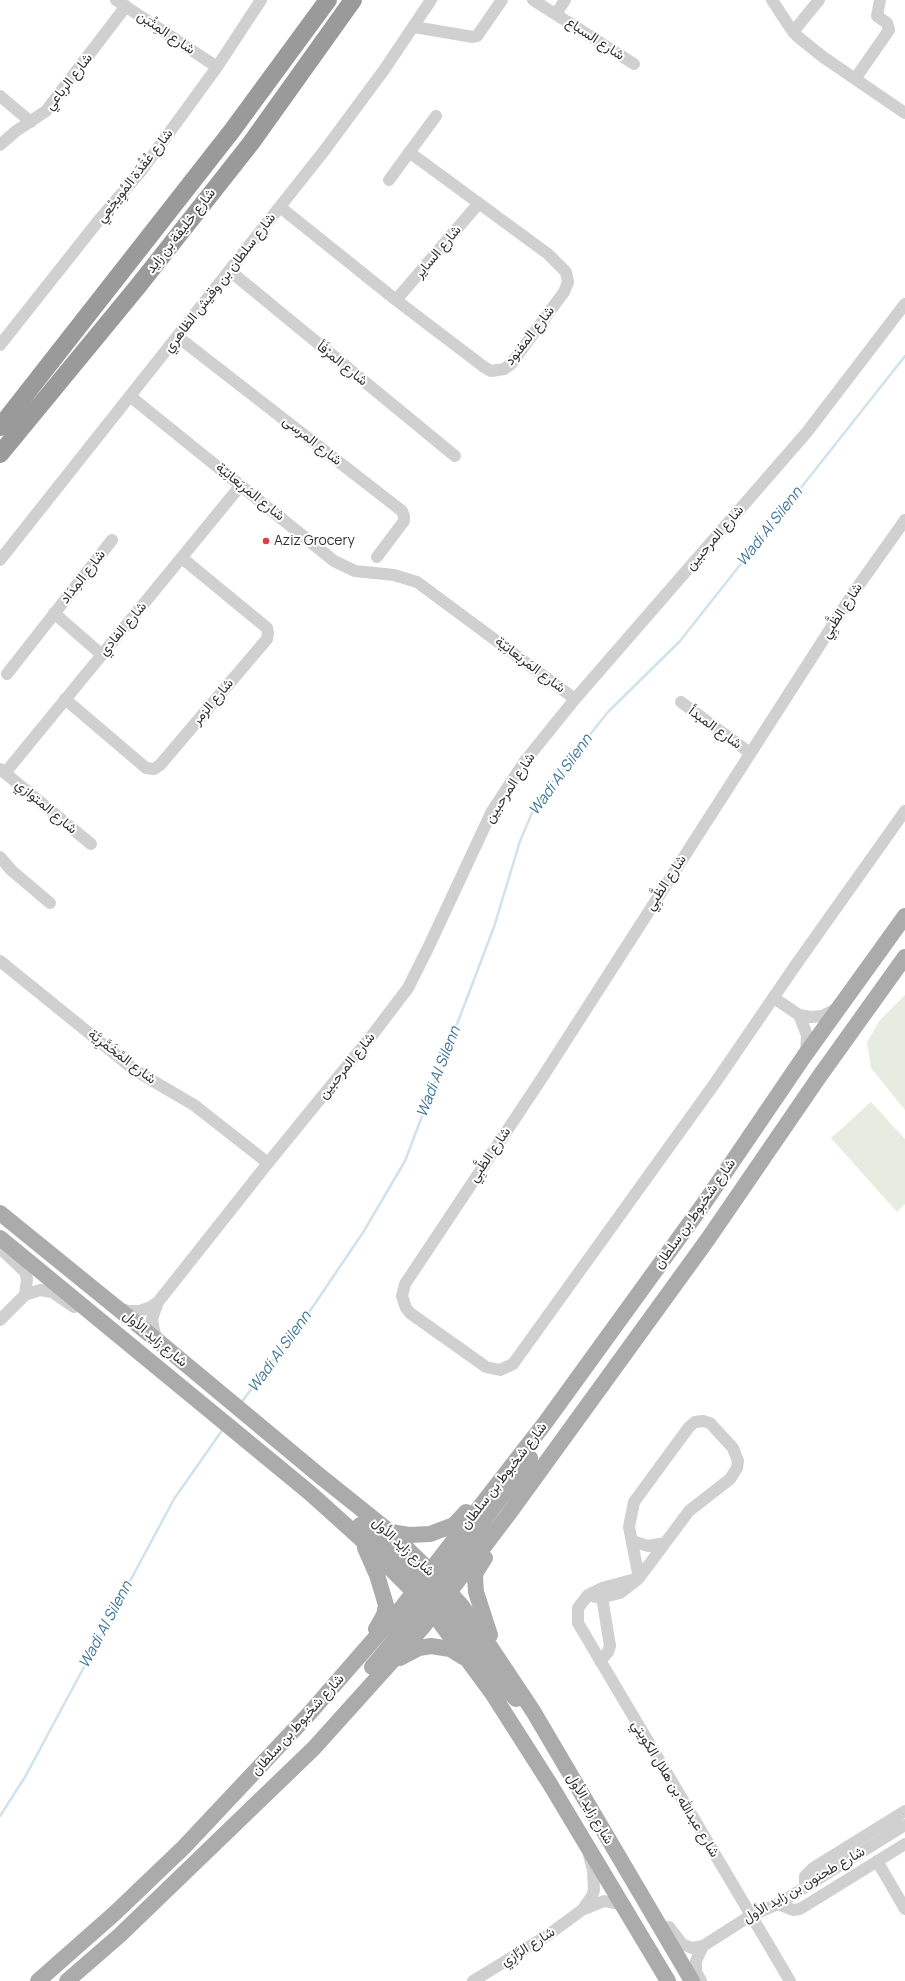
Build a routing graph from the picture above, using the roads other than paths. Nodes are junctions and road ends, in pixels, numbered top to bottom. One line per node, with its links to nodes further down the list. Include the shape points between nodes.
1 (261, 0): 16 (street, شارع عُقْدَة المُوِيجْعِي)
2 (328, 0): 33 (highway, شارع خليفة بن زايد, via 236,126)
3 (353, 0): 34 (highway, شارع خليفة بن زايد, via 251,143)
4 (431, 0): 13 (street, شارع سلطان بن وقيش الظاهري)
5 (502, 0): 13 (street, via 477,36)
6 (533, 0): 12 (street, شارع السباع)
7 (565, 0): 12 (street, شارع السباع)
8 (772, 0): 14 (street)
9 (819, 0): 14 (street)
10 (880, 0): 17 (street, via 878,16 888,23 889,28)
11 (121, 3): 16 (street, شارع المِثْبَن); 21 (street, شارع الرباعي, via 55,100)
12 (556, 14): 15 (street, شارع السباع)
13 (414, 27): 26 (street, شارع سلطان بن وقيش الظاهري, via 356,109)
14 (793, 32): 17 (street)
15 (634, 64)
16 (217, 66): 31 (street, شارع عُقْدَة المُوِيجْعِي, via 142,170)
17 (855, 79): 19 (street)
18 (0, 96): 21 (street)
19 (905, 113)
20 (436, 116): 23 (street)
21 (31, 122): 22 (street, شارع الرباعي)
22 (0, 145)
23 (409, 152): 24 (street); 25 (street, شارع المفنود)
24 (389, 180)
25 (479, 203): 28 (street, شارع الساير); 28 (street, شارع المفنود, via 563,267 568,277 564,292 511,364 500,371 487,369)
26 (280, 207): 27 (street, شارع سلطان بن وقيش الظاهري); 28 (street, شارع المفنود)
27 (230, 271): 30 (street, شارع سلطان بن وقيش الظاهري); 36 (street, شارع المرْفَأ)
28 (396, 300)
29 (905, 304): 48 (street, شارع المرحبين, via 808,432)
30 (178, 337): 32 (street, شارع سلطان بن وقيش الظاهري); 41 (street, شارع المرسى, via 402,510 404,521)
31 (0, 344)
32 (131, 397): 38 (street, شارع المَربَعانِيّة); 43 (street, شارع سلطان بن وقيش الظاهري)
33 (2, 422)
34 (23, 429): 35 (highway, شارع خليفة بن زايد); 37 (main road)
35 (0, 454)
36 (455, 456)
37 (0, 465)
38 (241, 485): 42 (street, شارع الفادي); 48 (street, شارع المَربَعانِيّة, via 341,565 355,571 406,577 428,588)
39 (905, 520): 50 (street, شارع الظَّبِي, via 854,592)
40 (112, 540): 44 (street, شارع المِدَاد)
41 (377, 557)
42 (182, 558): 45 (street, شارع الفادي); 47 (street, شارع الزمر, via 267,628 267,639 154,769 146,768)
43 (0, 560)
44 (54, 614): 45 (street, شارع المِدَاد); 46 (street, شارع المِدَاد)
45 (102, 654): 47 (street, شارع الفادي)
46 (7, 674)
47 (65, 699): 51 (street, شارع الفادي)
48 (575, 699): 65 (street, شارع المرحبين, via 525,761 492,811 408,988)
49 (681, 702): 50 (street, شارع المبدأ)
50 (750, 753): 61 (street, شارع الظَّبِي, via 540,1081 404,1284 402,1296 406,1308 486,1367 500,1370 513,1364)
51 (2, 771): 53 (street, شارع المتوازي)
52 (905, 811): 61 (street, شارع الظَّبِي)
53 (91, 844)
54 (0, 857): 56 (street)
55 (0, 865): 56 (street)
56 (12, 870): 57 (street)
57 (50, 903)
58 (905, 916): 62 (main road, شارع شخبوط بن سلطان)
59 (905, 957): 77 (main road, شارع شخبوط بن سلطان, via 708,1239)
60 (0, 961): 65 (street, شارع المْخَمَّرِيَّة, via 136,1071 194,1105)
61 (774, 998): 63 (street)
62 (841, 1006): 63 (street, via 822,1016); 64 (main road, شارع شخبوط بن سلطان)
63 (799, 1015): 64 (street, via 807,1035)
64 (805, 1055): 75 (main road, شارع شخبوط بن سلطان, via 706,1202)
65 (268, 1163): 70 (street, شارع المرحبين)
66 (0, 1213): 71 (main road, شارع زايد الأول)
67 (0, 1238): 72 (main road, شارع زايد الأول)
68 (0, 1248): 69 (street, via 25,1272 28,1286)
69 (25, 1295): 72 (street, via 46,1290 74,1307); 73 (street)
70 (158, 1302): 71 (street, شارع المرحبين, via 140,1311); 74 (street, شارع المرحبين, via 153,1313 152,1325)
71 (116, 1307): 74 (main road, شارع زايد الأول)
72 (90, 1312): 76 (main road, شارع زايد الأول)
73 (0, 1320)
74 (159, 1342): 78 (main road, شارع زايد الأول)
75 (545, 1423): 78 (main road, via 518,1448 454,1525 420,1536); 83 (main road, شارع شخبوط بن سلطان)
76 (310, 1493): 79 (main road, شارع زايد الأول); 83 (main road, via 337,1507 387,1547)
77 (508, 1515): 83 (main road, شارع شخبوط بن سلطان); 89 (main road, via 502,1532 478,1568 475,1577 476,1592 483,1616)
78 (390, 1532): 83 (main road, شارع زايد الأول)
79 (360, 1538): 83 (main road, شارع زايد الأول); 86 (main road, via 378,1575 386,1605 384,1615)
80 (632, 1541): 81 (street, via 648,1546); 81 (street, via 631,1510 639,1494 689,1427 695,1422 710,1423 733,1448 738,1461 737,1468 730,1479 689,1511); 82 (street)
81 (665, 1543): 82 (street)
82 (639, 1578): 84 (street, via 610,1585); 85 (street, via 620,1593)
83 (431, 1592): 86 (main road, شارع شخبوط بن سلطان); 88 (main road, شارع زايد الأول); 89 (main road, شارع زايد الأول, via 461,1605); 90 (main road, شارع شخبوط بن سلطان); 91 (main road, via 508,1691); 92 (main road, via 349,1696)
84 (588, 1596): 85 (street); 87 (street, شارع عبدالله بن هلال الكويتي, via 578,1608 578,1623)
85 (602, 1597): 87 (street, via 610,1646)
86 (363, 1654): 106 (main road, شارع شخبوط بن سلطان, via 184,1847)
87 (600, 1661): 104 (street, شارع عبدالله بن هلال الكويتي)
88 (469, 1662): 90 (main road, via 450,1649 426,1646 408,1653); 95 (main road, شارع زايد الأول, via 496,1700)
89 (502, 1662): 91 (main road, شارع زايد الأول)
90 (385, 1668): 92 (main road, شارع شخبوط بن سلطان)
91 (533, 1711): 98 (main road, شارع زايد الأول)
92 (314, 1748): 107 (main road, شارع شخبوط بن سلطان, via 120,1935)
93 (905, 1811): 99 (street, via 813,1868 806,1876)
94 (905, 1825): 99 (street, شارع طحنون بن زايد الأول)
95 (586, 1844): 101 (main road, شارع زايد الأول); 103 (street, شارع الرَّازِي, via 593,1870 594,1890)
96 (905, 1844): 97 (street)
97 (877, 1861): 100 (street, via 800,1909 793,1910); 102 (street)
98 (627, 1873): 105 (street, via 647,1890 677,1940 686,1947); 110 (main road, شارع زايد الأول)
99 (805, 1887): 100 (street, شارع طحنون بن زايد الأول)
100 (778, 1904): 104 (street, شارع طحنون بن زايد الأول)
101 (622, 1905): 103 (street, شارع الرَّازِي, via 604,1901); 109 (main road, شارع زايد الأول)
102 (905, 1909)
103 (582, 1910): 108 (street, شارع الرَّازِي, via 548,1935)
104 (750, 1916): 105 (street, شارع طحنون بن زايد الأول); 112 (street, شارع عبدالله بن هلال الكويتي)
105 (703, 1946): 111 (street, via 696,1961 696,1972)
106 (38, 1981)
107 (67, 1981)
108 (473, 1981)
109 (668, 1981)
110 (692, 1981)
111 (701, 1981)
112 (790, 1981)

